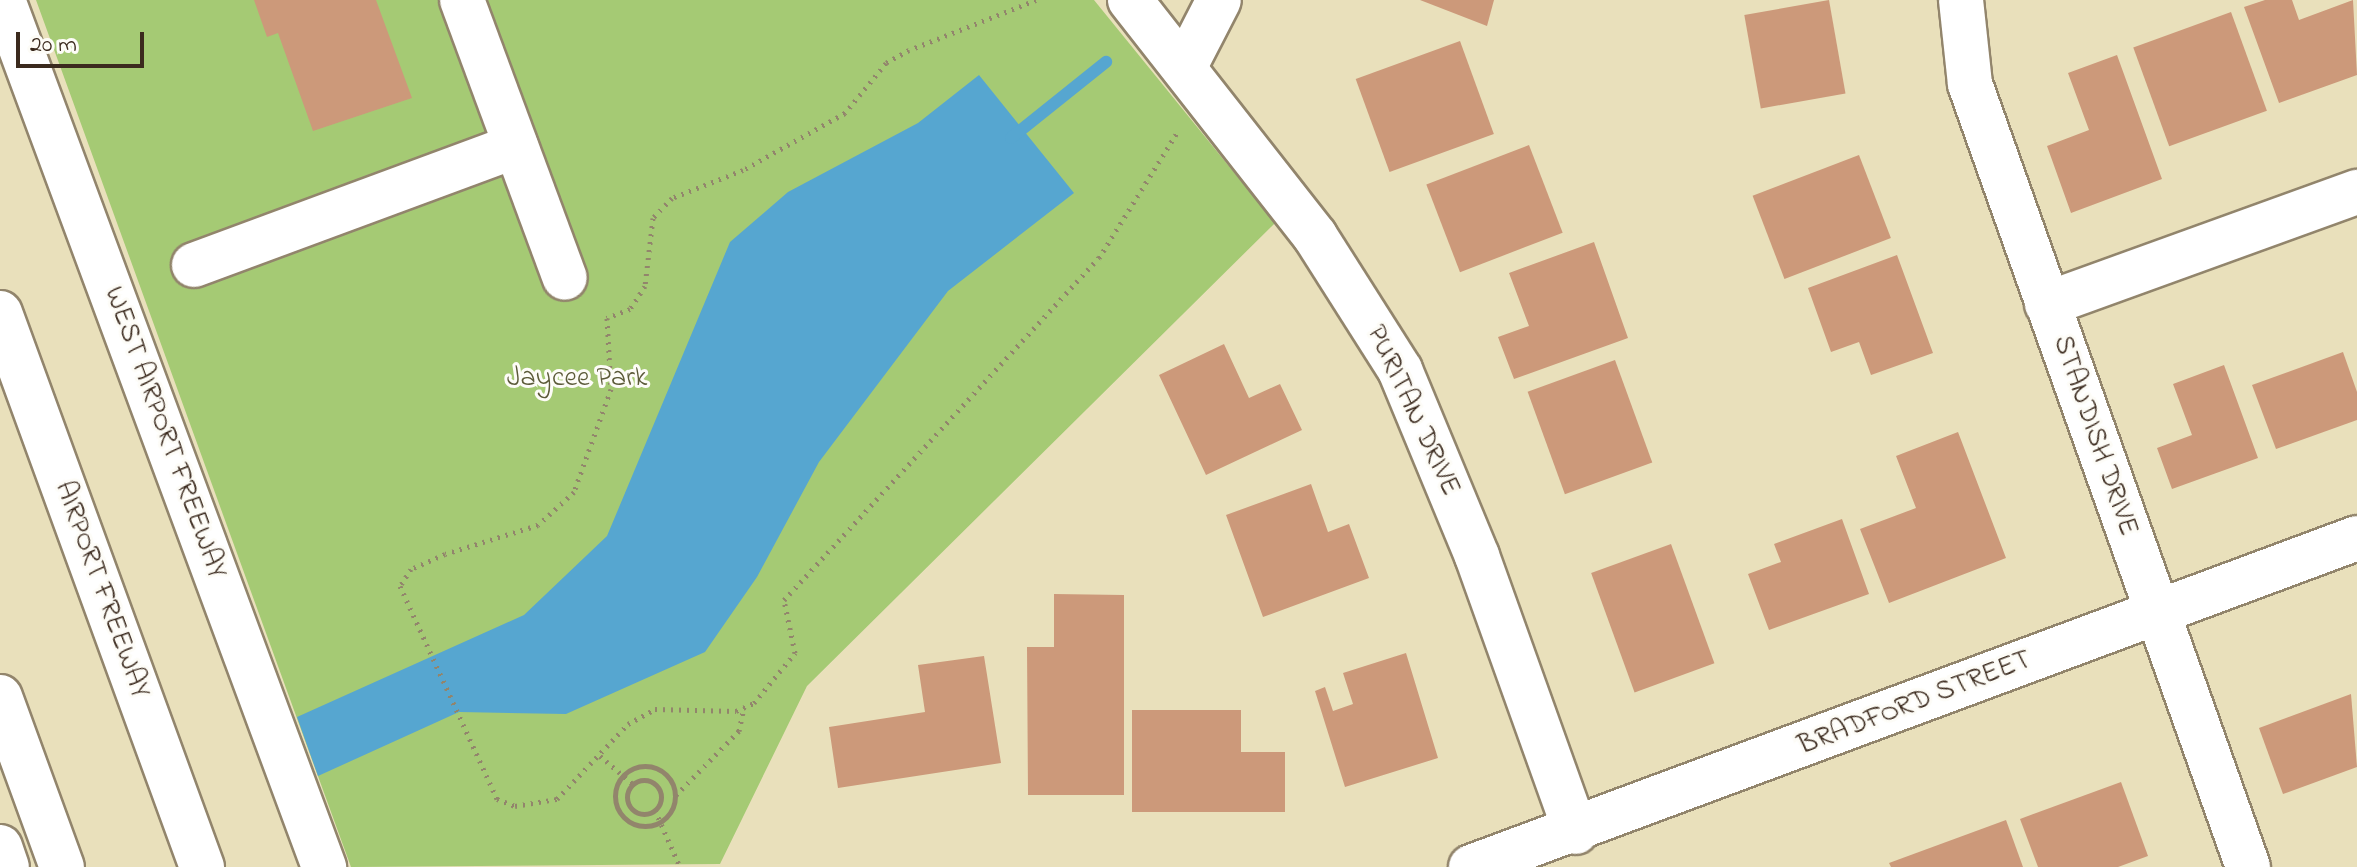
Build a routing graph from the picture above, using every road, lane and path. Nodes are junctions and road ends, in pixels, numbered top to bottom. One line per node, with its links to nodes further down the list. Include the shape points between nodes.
1 (3, 0): 30 (main road, WEST AIRPORT FREEWAY)
2 (462, 0): 9 (main road)
3 (1036, 0): 19 (path, via 909,50 886,63 845,113 743,170 672,198 653,218 645,286 630,309 607,318 611,389 574,492 538,525 411,569 400,586 497,799 515,806 557,799)
4 (1130, 0): 7 (main road, PURITAN DRIVE)
5 (1219, 0): 7 (main road)
6 (1961, 0): 13 (main road, STANDISH DRIVE, via 1970,84)
7 (1184, 68): 25 (main road, PURITAN DRIVE, via 1315,236 1400,370 1477,556)
8 (1170, 118): 18 (path, via 1179,130 1099,258 784,600 795,653)
9 (516, 146): 11 (main road); 12 (main road)
10 (2357, 192): 13 (main road)
11 (194, 265)
12 (565, 278)
13 (2047, 304): 16 (main road, STANDISH DRIVE)
14 (0, 313): 29 (main road, AIRPORT FREEWAY)
15 (2357, 538): 16 (main road, BRADFORD STREET)
16 (2155, 612): 25 (main road, BRADFORD STREET); 33 (main road, STANDISH DRIVE)
17 (0, 697): 28 (main road)
18 (744, 708): 19 (path, via 655,709 628,724); 22 (path, via 739,731)
19 (600, 756): 20 (path)
20 (623, 775): 21 (path); 22 (path, via 652,767 668,777); 24 (path, via 615,801 624,819 643,826)
21 (633, 784): 23 (path, via 657,786); 23 (path, via 629,806 638,813)
22 (676, 795): 24 (path)
23 (655, 810): 24 (path)
24 (662, 821): 31 (path)
25 (1576, 832): 32 (main road, BRADFORD STREET)
26 (0, 847): 27 (main road)
27 (7, 867)
28 (62, 867)
29 (202, 867)
30 (324, 867)
31 (680, 867)
32 (1471, 867)
33 (2248, 867)

